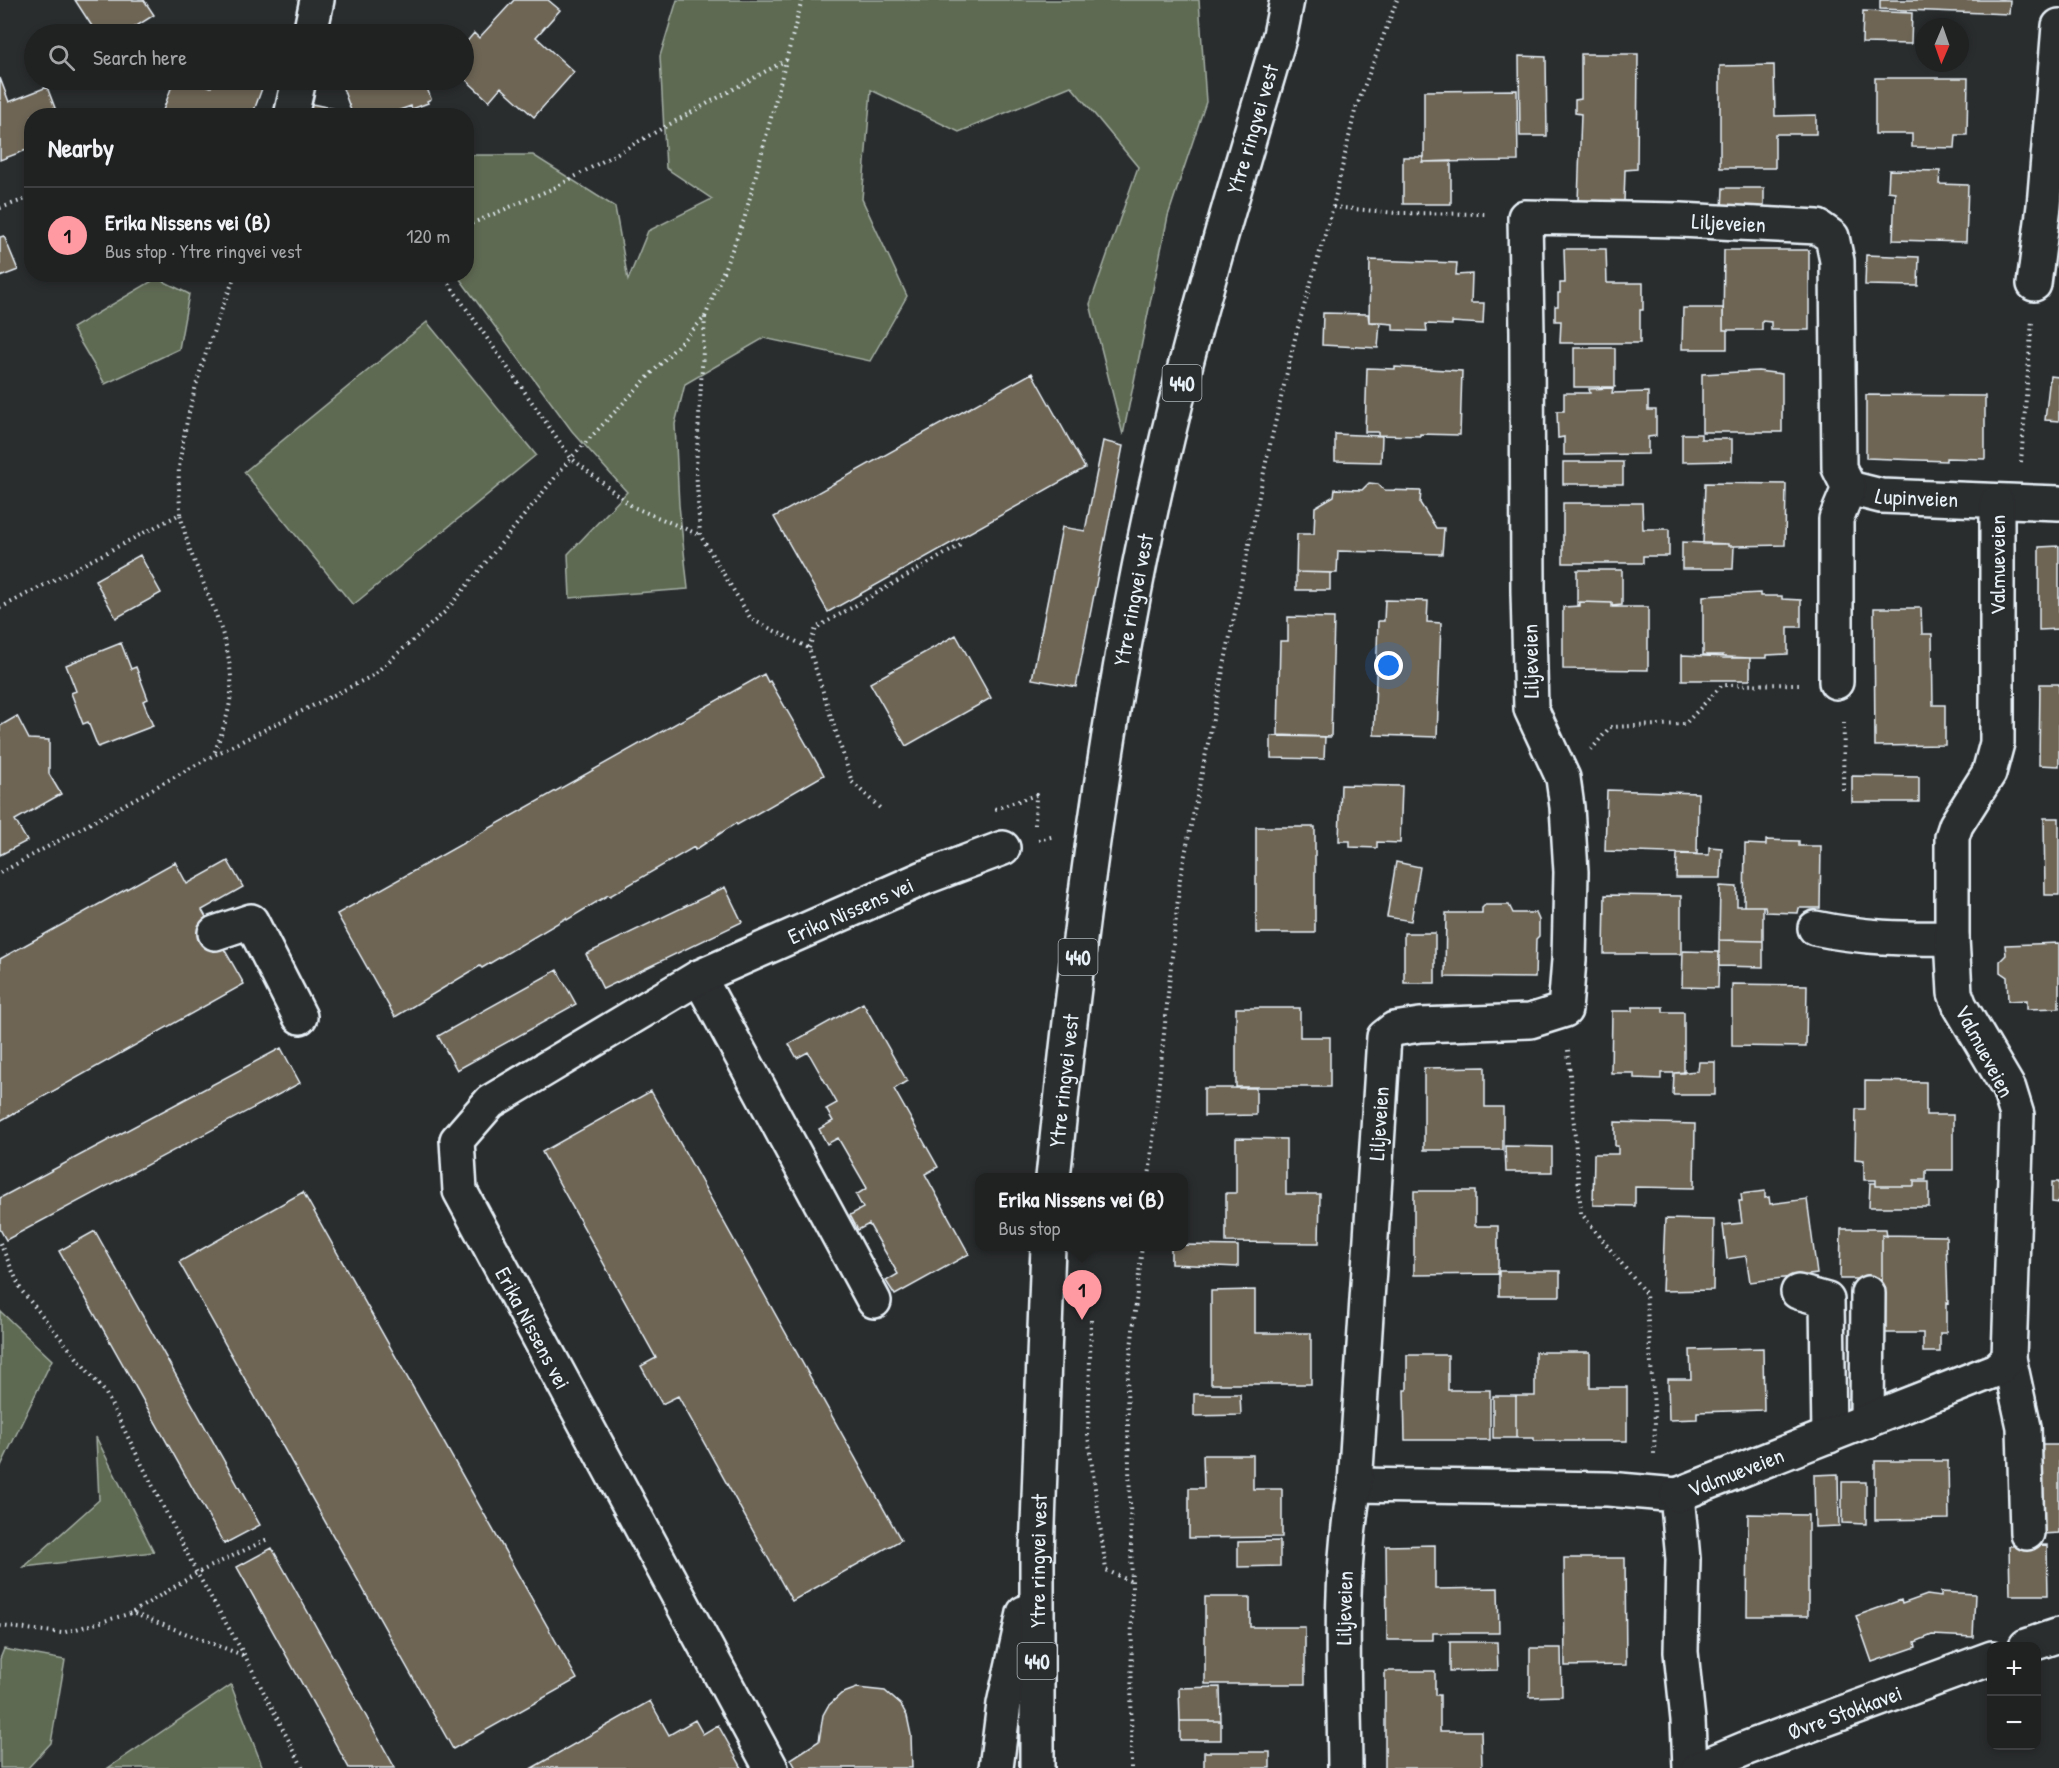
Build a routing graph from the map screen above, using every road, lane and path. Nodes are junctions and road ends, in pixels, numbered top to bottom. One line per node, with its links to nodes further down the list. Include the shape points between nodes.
1 (316, 0): 6 (street)
2 (802, 0): 9 (path)
3 (1287, 0): 8 (street, Ytre ringvei vest / 440)
4 (1299, 0): 8 (street, Ytre ringvei vest / 440)
5 (1397, 0): 13 (path, via 1355,111)
6 (312, 24)
7 (2059, 26): 19 (street)
8 (1280, 36): 43 (street, Ytre ringvei vest / 440, via 1203,294 1157,482 1125,642 1092,846)
9 (788, 59): 16 (path, via 555,187); 20 (path, via 744,220)
10 (297, 90): 11 (street)
11 (293, 108)
12 (24, 200): 14 (path)
13 (1333, 207): 15 (path); 44 (path, via 1296,334 1266,462 1179,879)
14 (0, 208)
15 (1525, 217): 22 (street, Liljeveien, via 1818,227 1832,237 1837,261 1839,468); 32 (street, Liljeveien, via 1531,709)
16 (474, 222)
17 (233, 282): 25 (path, via 217,320 186,425 179,470)
18 (448, 282): 21 (path)
19 (2034, 284): 23 (path)
20 (705, 317): 21 (path); 26 (path, via 696,468)
21 (571, 458): 26 (path, via 633,507); 31 (path, via 446,611 372,676)
22 (1849, 488): 23 (street, Lupinveien, via 1881,496); 30 (street, via 1836,519)
23 (2007, 502): 24 (street, Lupinveien); 39 (street, Valmueveien, via 1997,743 1989,773 1952,837)
24 (2059, 503)
25 (180, 514): 28 (path); 31 (path, via 228,660 231,691)
26 (700, 535): 29 (path, via 751,619)
27 (964, 543): 29 (path, via 816,628)
28 (0, 608)
29 (809, 648): 34 (path, via 852,782)
30 (1836, 682): 32 (path, via 1722,685 1685,724 1610,728); 33 (path, via 1845,684)
31 (214, 755): 36 (path)
32 (1563, 778): 41 (street, Liljeveien, via 1571,872)
33 (1843, 790)
34 (881, 809)
35 (1003, 849): 40 (street, Erika Nissens vei, via 926,877)
36 (0, 873)
37 (1815, 928): 39 (street, via 1889,939)
38 (215, 933): 42 (street, via 251,921)
39 (1952, 938): 52 (street, Valmueveien, via 1960,1006 2009,1089 2017,1115)
40 (699, 977): 50 (street); 69 (street, Erika Nissens vei, via 490,1102 457,1140 460,1191)
41 (1565, 1010): 55 (street, Liljeveien, via 1530,1021 1394,1029 1384,1038); 56 (path, via 1581,1213 1646,1294 1655,1421 1653,1472)
42 (300, 1017)
43 (1054, 1173)
44 (1150, 1173)
45 (0, 1243): 60 (path, via 21,1290 105,1392)
46 (1048, 1251): 59 (street, Ytre ringvei vest / 440)
47 (1141, 1251): 61 (path, via 1127,1386)
48 (1798, 1292): 54 (street, via 1827,1300)
49 (1868, 1293): 53 (street)
50 (874, 1301)
51 (1091, 1320): 61 (path, via 1088,1436 1106,1570)
52 (2009, 1358): 53 (street, Valmueveien, via 1996,1371); 57 (street, via 2024,1427)
53 (1868, 1421): 54 (street, Valmueveien)
54 (1829, 1436): 56 (street, Valmueveien)
55 (1355, 1485): 56 (street, Valmueveien, via 1608,1489); 73 (street, Liljeveien, via 1344,1576)
56 (1677, 1495): 74 (street, Valmueveien, via 1683,1559 1681,1652)
57 (2027, 1533)
58 (270, 1538): 60 (path)
59 (1037, 1553): 70 (street, via 1004,1704); 71 (street, Ytre ringvei vest / 440)
60 (197, 1573): 62 (path); 66 (path)
61 (1132, 1582): 72 (path)
62 (132, 1613): 63 (path, via 62,1633); 66 (path)
63 (0, 1626)
64 (2059, 1635): 65 (street)
65 (2040, 1642)
66 (245, 1656): 68 (path)
67 (1987, 1661): 75 (street, Øvre Stokkavei)
68 (303, 1768)
69 (771, 1768)
70 (996, 1768)
71 (1037, 1768)
72 (1131, 1768)
73 (1345, 1768)
74 (1690, 1768)
75 (1699, 1768)

